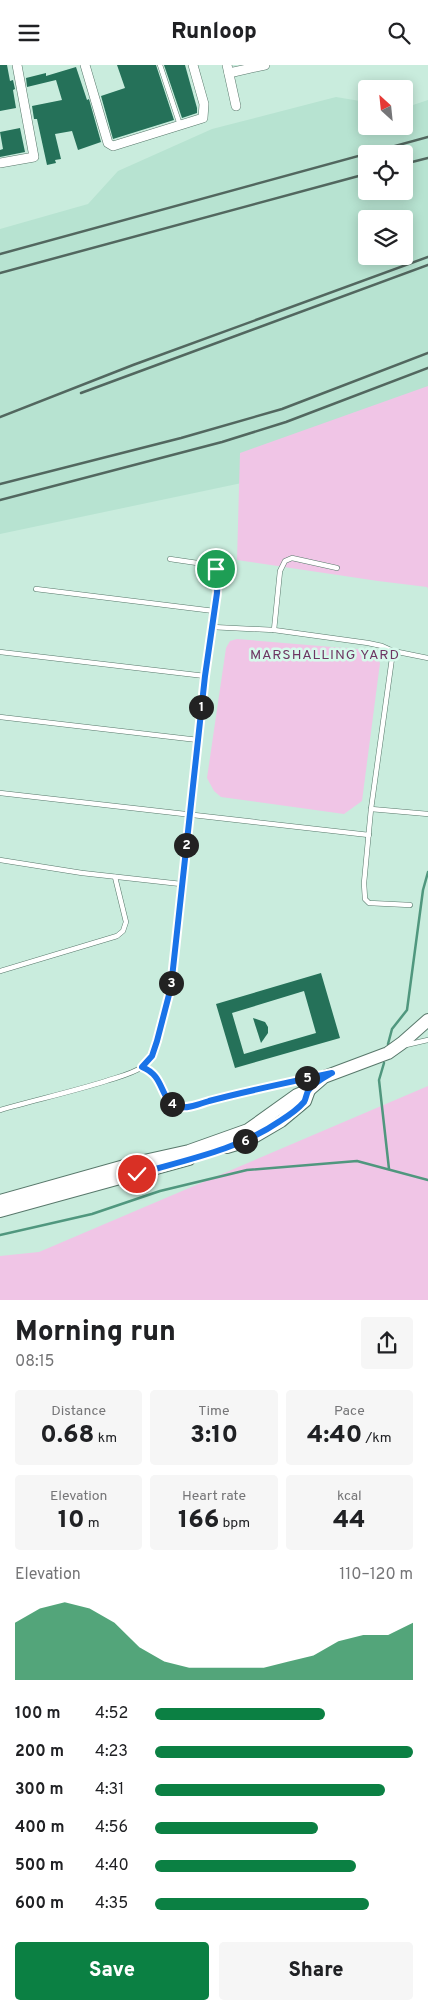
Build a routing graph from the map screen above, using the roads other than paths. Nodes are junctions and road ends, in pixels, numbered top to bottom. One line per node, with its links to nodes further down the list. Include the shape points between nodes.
1 (16, 65): 9 (street, via 34,157)
2 (85, 65): 8 (street, via 109,145 124,144)
3 (160, 65): 8 (lane)
4 (193, 65): 8 (street, via 205,113 203,118)
5 (265, 65): 6 (street)
6 (228, 69): 7 (street)
7 (236, 106)
8 (180, 127)
9 (0, 163)
10 (170, 559): 13 (lane, via 211,565 216,569 218,583)
11 (337, 568): 15 (lane, via 292,558 285,561 280,571)
12 (36, 589): 13 (lane)
13 (214, 611): 14 (lane)
14 (212, 627): 15 (lane); 19 (lane)
15 (274, 630): 16 (lane, via 368,643)
16 (393, 651): 18 (lane); 23 (lane)
17 (0, 653): 19 (lane)
18 (428, 658)
19 (205, 676): 21 (lane)
20 (0, 717): 21 (lane)
21 (198, 740): 25 (lane)
22 (0, 793): 25 (lane)
23 (371, 809): 24 (lane); 26 (lane)
24 (428, 815)
25 (190, 816): 26 (lane); 29 (lane)
26 (370, 835): 30 (lane, via 364,883 366,902)
27 (0, 861): 28 (lane)
28 (116, 877): 29 (lane); 31 (lane, via 126,922 118,936)
29 (181, 884): 35 (lane, via 171,987 152,1056)
30 (410, 905)
31 (0, 971)
32 (428, 1020): 34 (street)
33 (428, 1040): 34 (lane)
34 (395, 1048): 36 (street)
35 (142, 1067): 36 (lane, via 155,1074 170,1102 177,1107); 38 (lane, via 93,1085)
36 (332, 1073): 37 (street)
37 (308, 1090): 39 (street, via 238,1135); 40 (street, via 305,1101 281,1121 247,1141)
38 (0, 1110)
39 (0, 1201)
40 (0, 1211)

